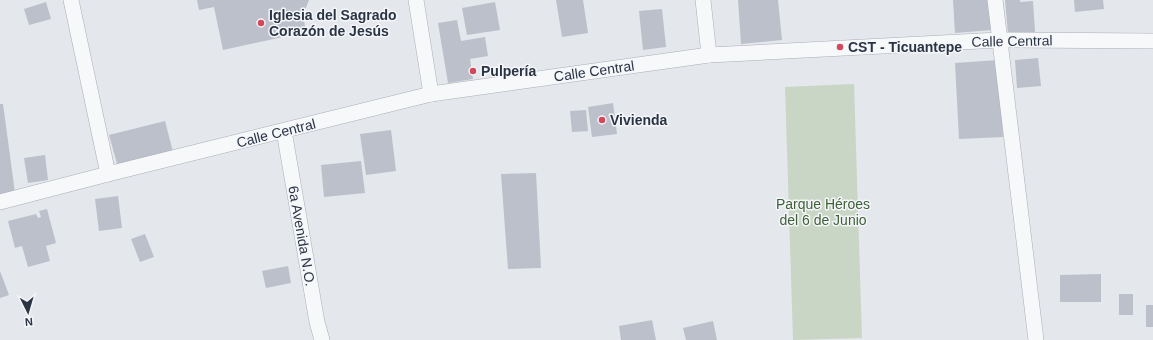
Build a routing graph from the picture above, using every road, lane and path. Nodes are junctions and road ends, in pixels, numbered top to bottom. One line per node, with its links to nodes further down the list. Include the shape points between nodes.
1 (72, 0): 10 (street)
2 (416, 0): 8 (street)
3 (703, 0): 7 (street)
4 (995, 0): 5 (street)
5 (1000, 40): 6 (street, Calle Central); 7 (street, Calle Central); 13 (street)
6 (1153, 41)
7 (709, 55): 8 (street, Calle Central)
8 (431, 94): 9 (street, Calle Central)
9 (284, 131): 10 (street, Calle Central); 12 (street, 6a Avenida N.O.)
10 (108, 174): 11 (street, Calle Central)
11 (0, 202)
12 (322, 340)
13 (1036, 340)

